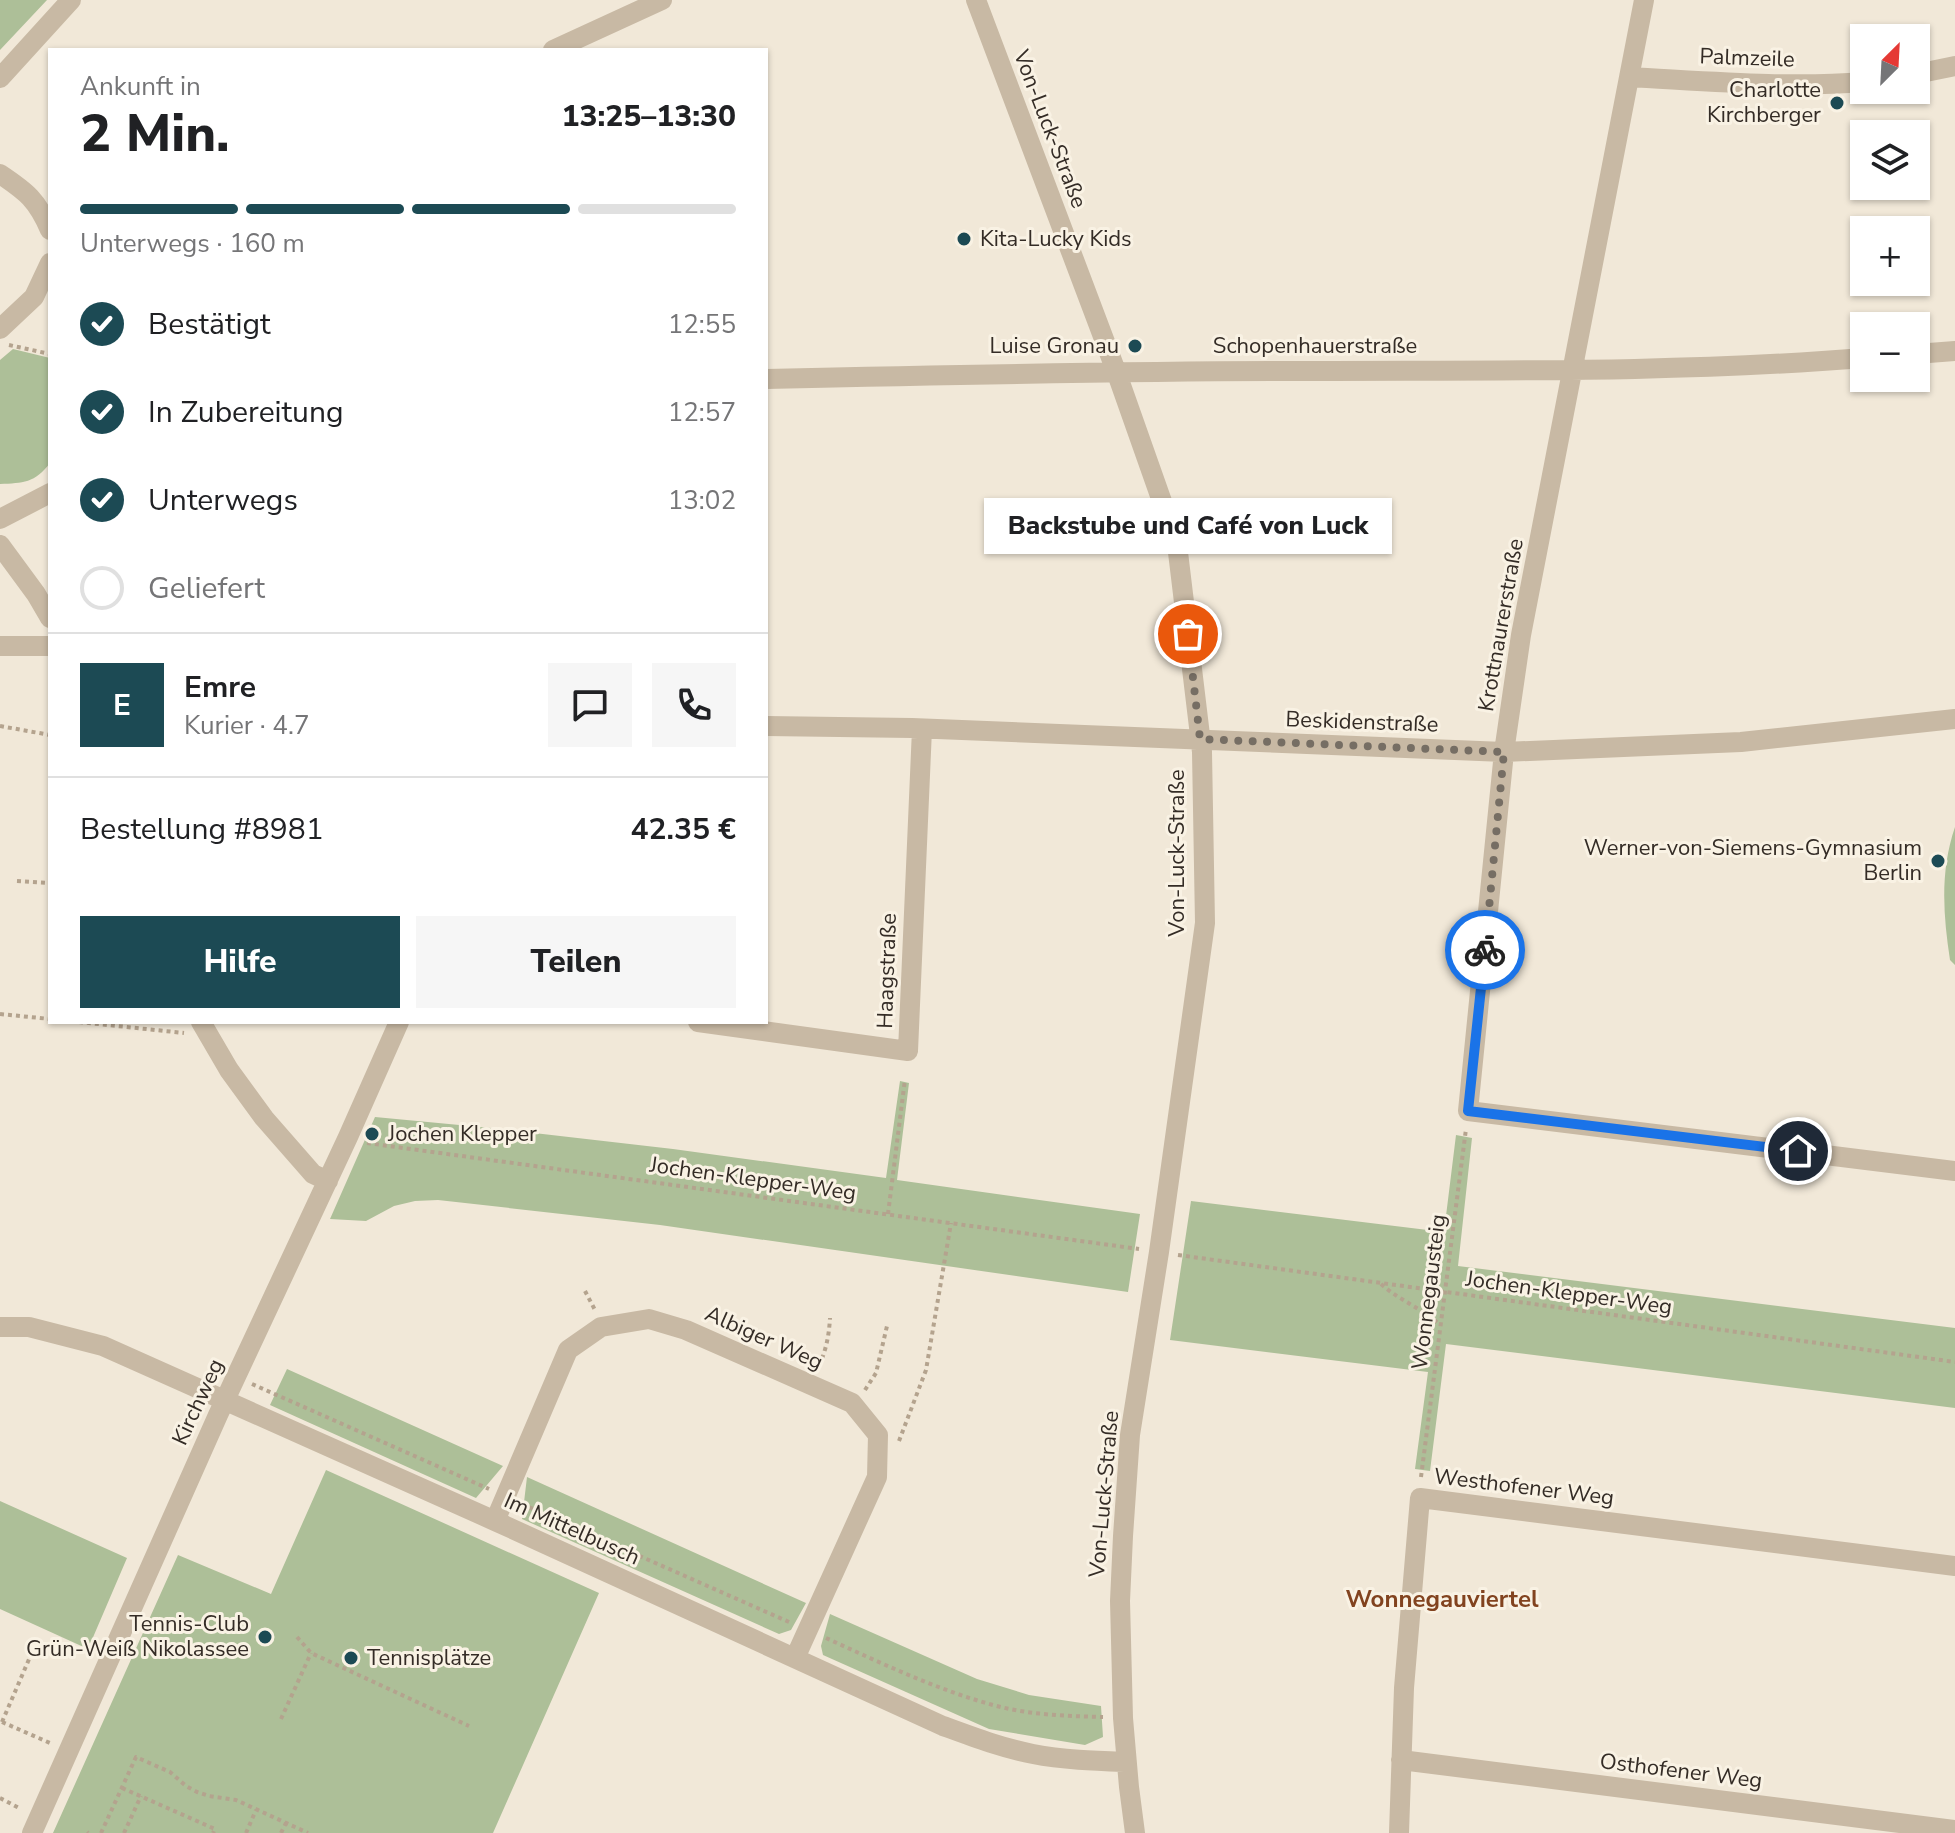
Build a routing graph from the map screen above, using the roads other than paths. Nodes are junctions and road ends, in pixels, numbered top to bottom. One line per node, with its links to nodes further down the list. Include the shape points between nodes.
1 (71, 0): 9 (street)
2 (662, 0): 5 (street)
3 (976, 0): 19 (street, Von-Luck-Straße)
4 (1644, 0): 8 (street, Krottnaurerstraße)
5 (557, 48)
6 (1955, 66): 7 (street)
7 (1930, 71)
8 (1629, 77): 10 (street, Palmzeile); 18 (street, Krottnaurerstraße)
9 (0, 78)
10 (1850, 83)
11 (0, 174): 12 (street, via 40,207)
12 (48, 225)
13 (48, 267): 14 (street, via 34,297)
14 (0, 329)
15 (1955, 351): 16 (street)
16 (1930, 353)
17 (1850, 359): 18 (street, Schopenhauerstraße)
18 (1572, 370): 19 (street, Schopenhauerstraße); 31 (street, Krottnaurerstraße)
19 (1116, 371): 20 (street, Schopenhauerstraße); 30 (street, Von-Luck-Straße, via 1177,544)
20 (768, 379)
21 (48, 494): 22 (street)
22 (0, 519)
23 (0, 545): 24 (street)
24 (48, 615)
25 (0, 646): 26 (street)
26 (48, 646)
27 (1955, 719): 31 (street, Beskidenstraße, via 1741,742)
28 (768, 726): 29 (street, Beskidenstraße)
29 (922, 729): 30 (street, Beskidenstraße); 33 (street, Haagstraße, via 908,1051)
30 (1200, 739): 31 (street, Beskidenstraße); 43 (street, Von-Luck-Straße, via 1205,923 1130,1435 1120,1601)
31 (1504, 752): 35 (street, Krottnaurerstraße, via 1468,1111)
32 (398, 1024): 36 (street)
33 (712, 1024)
34 (194, 1028): 36 (street, via 313,1174)
35 (1955, 1171)
36 (328, 1181): 38 (street, Kirchweg)
37 (0, 1327): 38 (street, Im Mittelbusch, via 29,1327 103,1346)
38 (225, 1402): 39 (street, Im Mittelbusch); 45 (street, Kirchweg)
39 (495, 1521): 41 (street, Im Mittelbusch); 41 (street, Albiger Weg, via 568,1350 601,1327 649,1319 686,1330 852,1403 878,1435 877,1477)
40 (1955, 1566): 42 (street, Westhofener Weg, via 1420,1498)
41 (795, 1658): 43 (street, Im Mittelbusch, via 943,1726 1002,1746 1035,1755)
42 (1401, 1760): 44 (street, Osthofener Weg); 47 (street, Westhofener Weg)
43 (1126, 1762): 46 (street, Von-Luck-Straße)
44 (1955, 1830)
45 (32, 1833)
46 (1135, 1833)
47 (1399, 1833)

